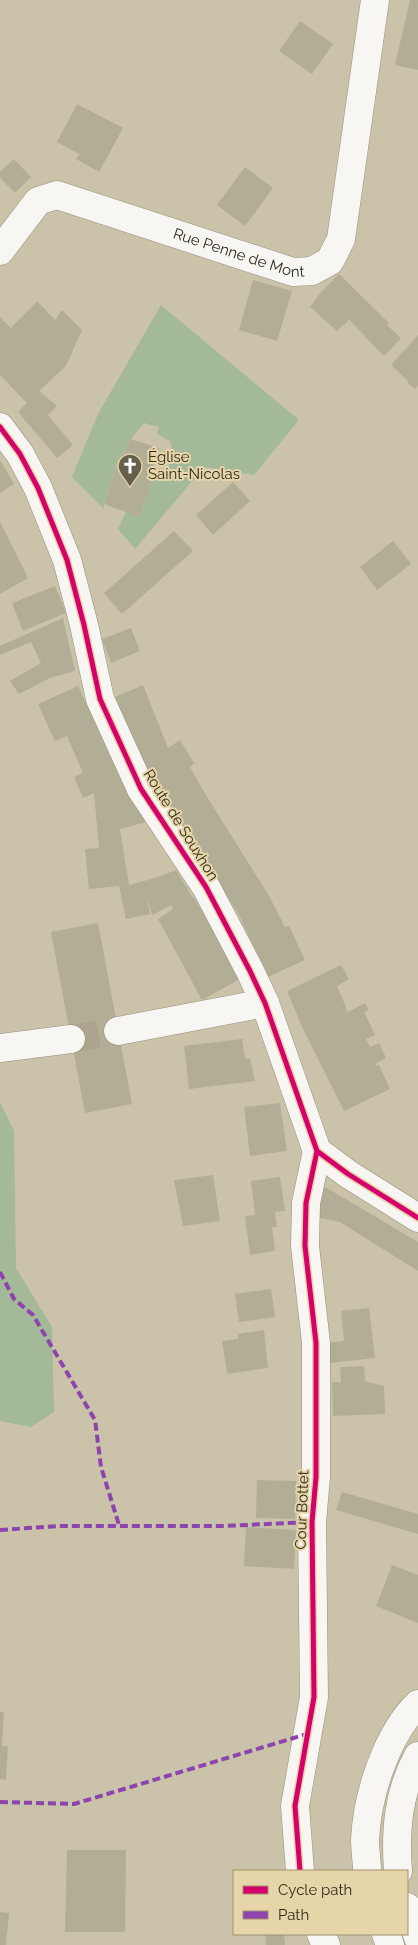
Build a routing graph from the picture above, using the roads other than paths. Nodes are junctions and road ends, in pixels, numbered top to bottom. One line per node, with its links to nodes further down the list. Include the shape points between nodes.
1 (375, 0): 2 (street, Rue Penne de Mont, via 341,239 330,262 312,271 293,272 57,195 38,202)
2 (0, 251)
3 (0, 427): 4 (street, Route de Souxhon, via 20,454 38,488 67,560 100,699 141,789 206,887)
4 (265, 1003): 5 (street); 8 (street, Route de Souxhon)
5 (118, 1030)
6 (71, 1039): 7 (street)
7 (0, 1048)
8 (317, 1151): 9 (street); 12 (street, Cour Bottet, via 305,1212 305,1246 316,1343 316,1477 312,1522 314,1697 294,1806)
9 (418, 1218)
10 (418, 1704): 13 (street, via 407,1715 384,1756 371,1800 365,1840)
11 (418, 1756): 14 (street, via 399,1809)
12 (300, 1870)
13 (367, 1870)
14 (398, 1870)
15 (408, 1910): 16 (street)
16 (418, 1938)

